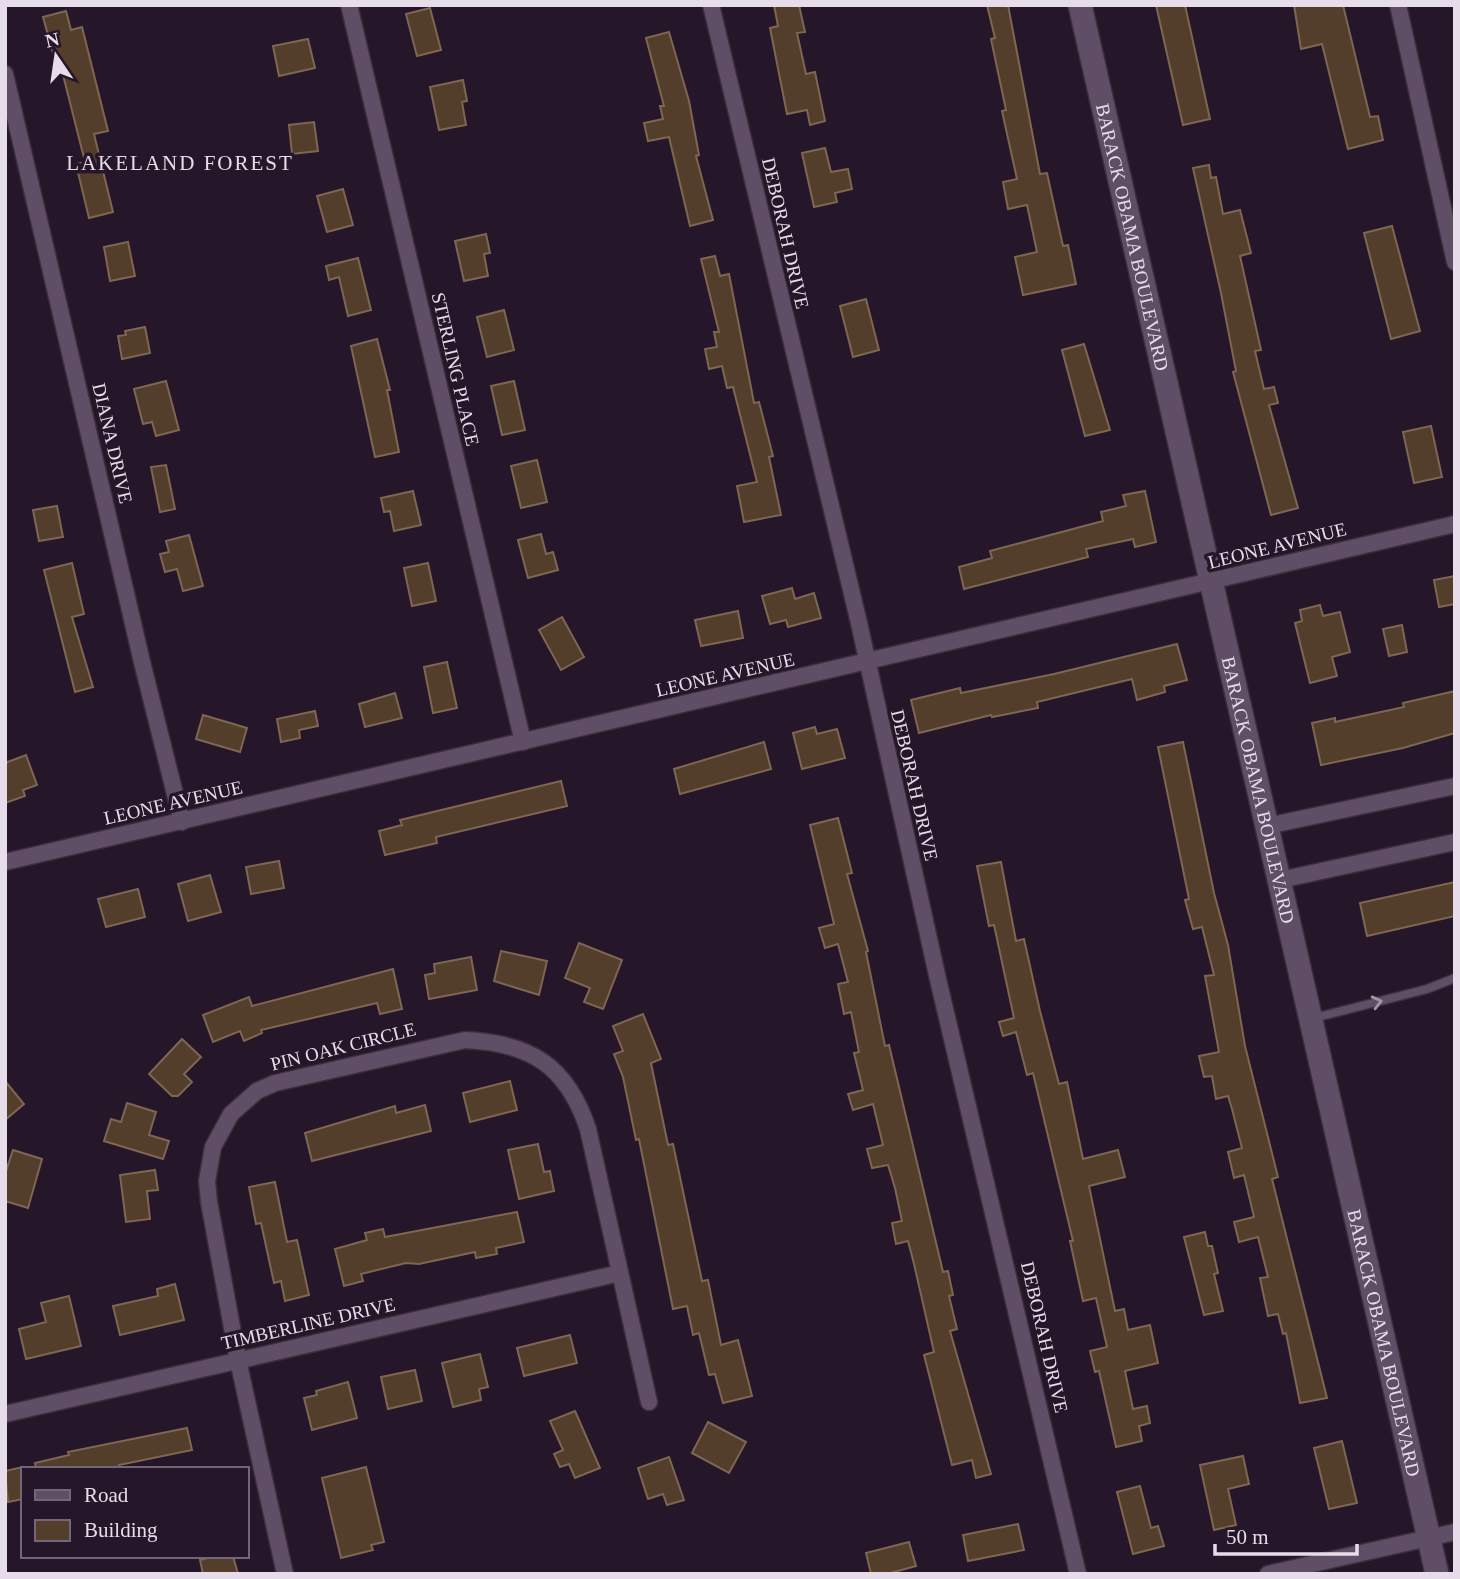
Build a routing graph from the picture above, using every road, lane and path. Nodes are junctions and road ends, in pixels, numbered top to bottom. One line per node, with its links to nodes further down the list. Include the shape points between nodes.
1 (349, 5): 10 (street, STERLING PLACE)
2 (711, 5): 9 (street, DEBORAH DRIVE)
3 (1080, 5): 8 (main road, BARACK OBAMA BOULEVARD)
4 (1398, 5): 6 (street)
5 (5, 74): 12 (street, DIANA DRIVE)
6 (1455, 262)
7 (1455, 524): 8 (street, LEONE AVENUE)
8 (1212, 583): 9 (street, LEONE AVENUE); 13 (main road, BARACK OBAMA BOULEVARD)
9 (867, 662): 10 (street, LEONE AVENUE); 26 (street, DEBORAH DRIVE)
10 (523, 742): 12 (street, LEONE AVENUE)
11 (1455, 786): 13 (street)
12 (182, 822): 15 (street, LEONE AVENUE)
13 (1267, 826): 16 (main road, BARACK OBAMA BOULEVARD)
14 (1455, 842): 16 (street)
15 (5, 862)
16 (1280, 880): 18 (main road, BARACK OBAMA BOULEVARD)
17 (1455, 978): 18 (lane, one-way to 17)
18 (1311, 1019): 24 (main road, BARACK OBAMA BOULEVARD)
19 (621, 1273): 20 (street, TIMBERLINE DRIVE); 20 (street, PIN OAK CIRCLE, via 588,1129 571,1089 532,1053 492,1041 439,1044 275,1083 242,1103 221,1129 207,1181); 21 (street, PIN OAK CIRCLE)
20 (238, 1360): 22 (street, TIMBERLINE DRIVE); 25 (street, PIN OAK CIRCLE)
21 (649, 1402)
22 (5, 1414)
23 (1455, 1532): 24 (street)
24 (1430, 1538): 27 (street); 28 (main road, BARACK OBAMA BOULEVARD)
25 (285, 1574)
26 (1079, 1574)
27 (1268, 1574)
28 (1437, 1574)

